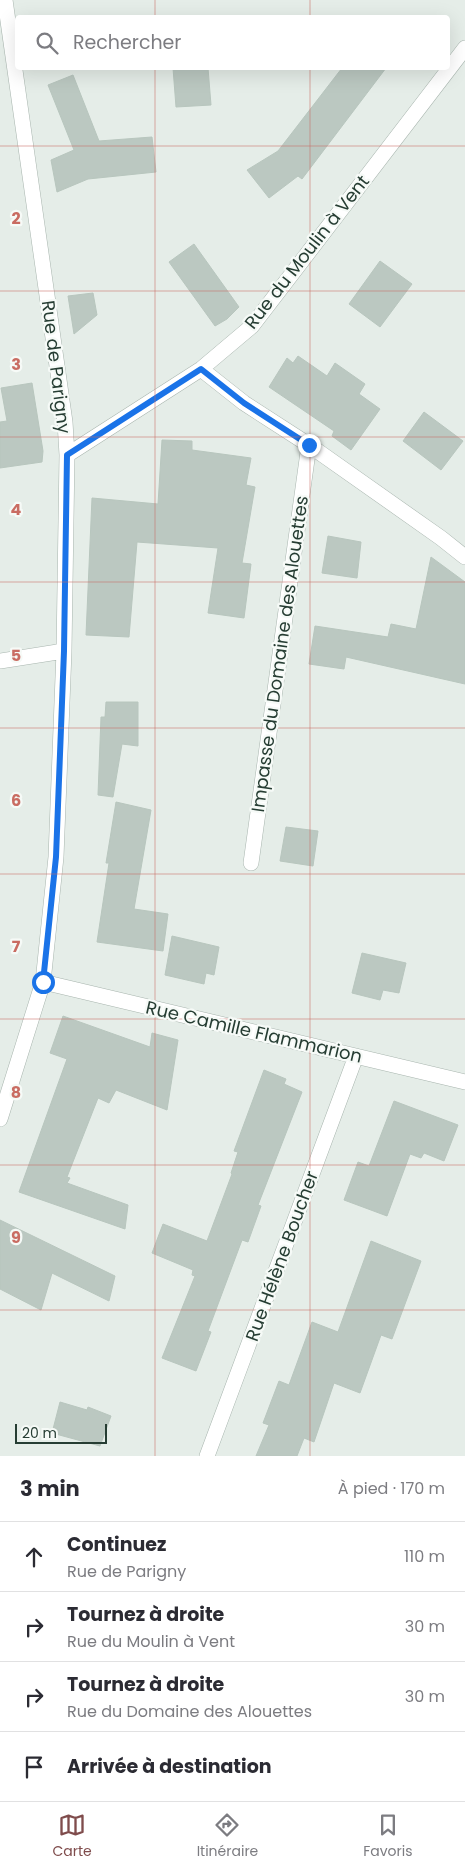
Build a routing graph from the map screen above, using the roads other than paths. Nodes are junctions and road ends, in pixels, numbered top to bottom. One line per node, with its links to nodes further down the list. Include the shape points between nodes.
1 (4, 0): 7 (street, Rue de Parigny, via 65,422)
2 (465, 48): 3 (street, Rue du Moulin à Vent)
3 (450, 68)
4 (448, 70): 5 (street, Rue du Moulin à Vent, via 252,326)
5 (201, 369): 6 (street, via 244,403); 7 (street, Rue du Moulin à Vent)
6 (309, 445): 8 (street); 11 (street, Impasse du Domaine des Alouettes)
7 (67, 455): 9 (street, Rue de Parigny)
8 (465, 558)
9 (64, 651): 10 (street); 12 (street, Rue de Parigny, via 56,857)
10 (0, 661)
11 (251, 863)
12 (43, 982): 13 (street, Rue Camille Flammarion); 15 (street, Rue de Parigny)
13 (356, 1056): 14 (street, Rue Camille Flammarion); 16 (street, Rue Hélène Boucher)
14 (465, 1082)
15 (0, 1119)
16 (208, 1456)

